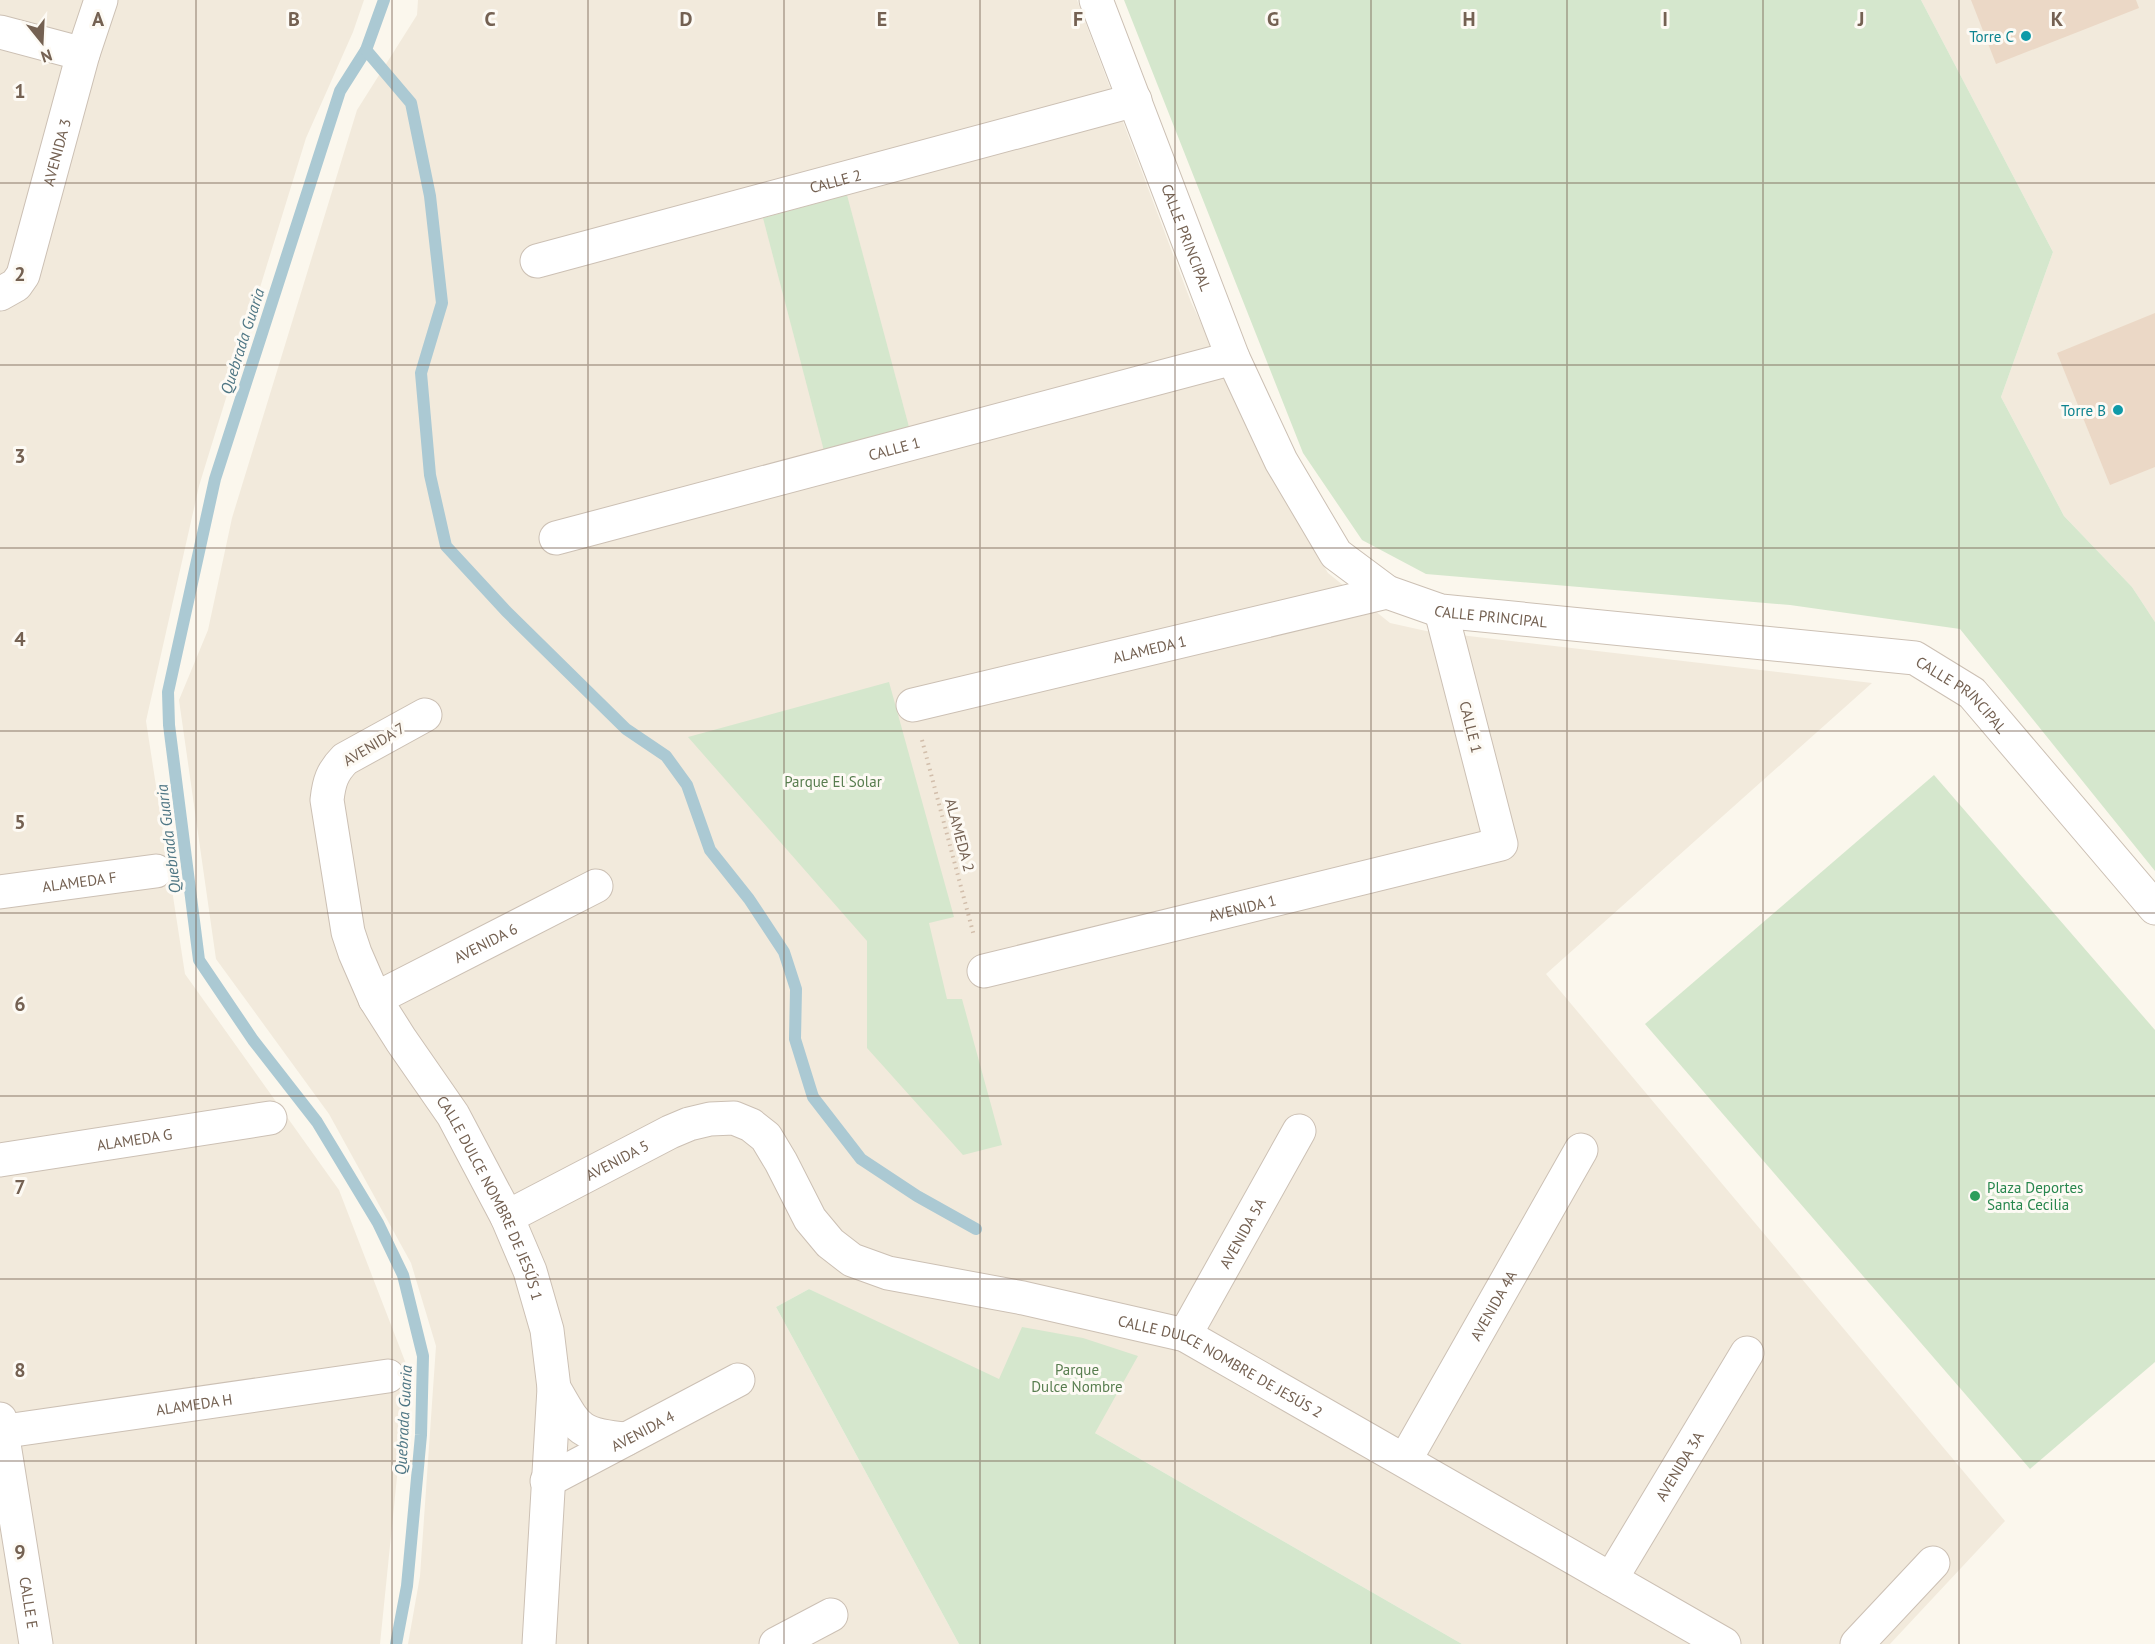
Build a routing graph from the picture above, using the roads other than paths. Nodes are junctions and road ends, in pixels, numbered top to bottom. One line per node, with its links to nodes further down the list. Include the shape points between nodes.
1 (101, 0): 4 (street, AVENIDA 3)
2 (1096, 0): 5 (street, CALLE PRINCIPAL)
3 (0, 32): 4 (street)
4 (83, 54): 7 (street, AVENIDA 3, via 23,275 16,285)
5 (1135, 100): 6 (street, CALLE 2); 8 (street, CALLE PRINCIPAL)
6 (537, 261)
7 (0, 294)
8 (1233, 358): 9 (street, CALLE 1); 10 (street, CALLE PRINCIPAL, via 1281,461 1336,555)
9 (556, 538)
10 (1387, 591): 11 (street, CALLE PRINCIPAL); 12 (street, ALAMEDA 1)
11 (1441, 611): 15 (street, CALLE 1); 19 (street, CALLE PRINCIPAL, via 1915,658 1972,693)
12 (913, 705)
13 (425, 715): 14 (street, AVENIDA 7, via 345,759)
14 (330, 779): 21 (street, CALLE DULCE NOMBRE DE JESÚS 1, via 327,800 348,932)
15 (1501, 844): 20 (street, AVENIDA 1)
16 (156, 871): 18 (street, ALAMEDA F)
17 (596, 886): 21 (street, AVENIDA 6)
18 (0, 892)
19 (2155, 908)
20 (984, 972)
21 (375, 999): 27 (street, CALLE DULCE NOMBRE DE JESÚS 1, via 459,1125)
22 (270, 1118): 26 (street, ALAMEDA G)
23 (734, 1118): 27 (street, AVENIDA 5, via 688,1124); 28 (street, CALLE DULCE NOMBRE DE JESÚS 2, via 766,1137 810,1218 830,1243 852,1260 888,1273 1023,1298)
24 (1299, 1131): 28 (street, AVENIDA 5A)
25 (1581, 1150): 35 (street, AVENIDA 4A)
26 (0, 1160)
27 (507, 1217): 32 (street, CALLE DULCE NOMBRE DE JESÚS 1, via 530,1271 547,1330)
28 (1185, 1335): 35 (street, CALLE DULCE NOMBRE DE JESÚS 2)
29 (1747, 1353): 38 (street, AVENIDA 3A)
30 (388, 1376): 33 (street, ALAMEDA H)
31 (738, 1380): 34 (street, AVENIDA 4)
32 (554, 1388): 34 (street, via 583,1430 599,1437); 36 (street, CALLE DULCE NOMBRE DE JESÚS 1)
33 (1, 1428): 40 (street, CALLE E)
34 (626, 1439): 36 (street, AVENIDA 4)
35 (1405, 1460): 38 (street, CALLE DULCE NOMBRE DE JESÚS 2)
36 (547, 1481): 41 (street, CALLE DULCE NOMBRE DE JESÚS 1)
37 (1933, 1563): 44 (street)
38 (1611, 1579): 43 (street, CALLE DULCE NOMBRE DE JESÚS 2)
39 (831, 1615): 42 (street)
40 (36, 1644)
41 (539, 1644)
42 (776, 1644)
43 (1724, 1644)
44 (1857, 1644)

